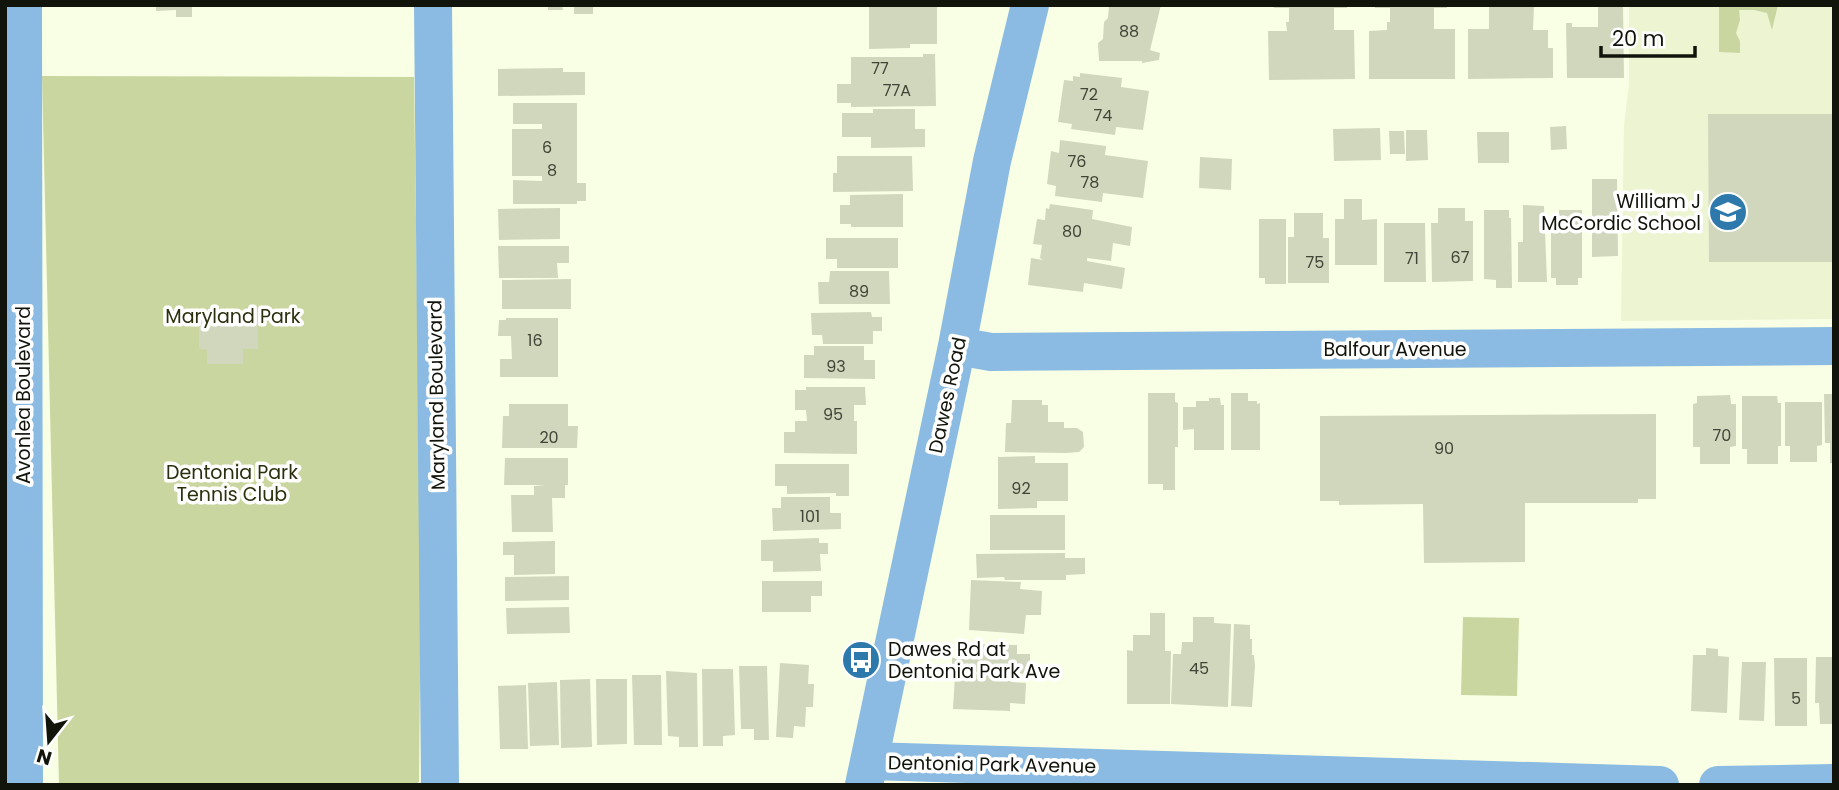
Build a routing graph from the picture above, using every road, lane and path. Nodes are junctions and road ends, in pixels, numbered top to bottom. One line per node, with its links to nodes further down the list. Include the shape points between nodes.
1 (23, 5): 6 (street, Avonlea Boulevard)
2 (433, 5): 10 (street, Maryland Boulevard)
3 (1030, 5): 4 (street, Dawes Road, via 992,161)
4 (957, 346): 5 (street, Balfour Avenue, via 991,352); 7 (street, Dawes Road)
5 (1834, 346)
6 (15, 651): 9 (street, Avonlea Boulevard)
7 (867, 773): 11 (street, Dentonia Park Avenue)
8 (1834, 783): 12 (street)
9 (24, 785)
10 (440, 785)
11 (1660, 785)
12 (1718, 785)

